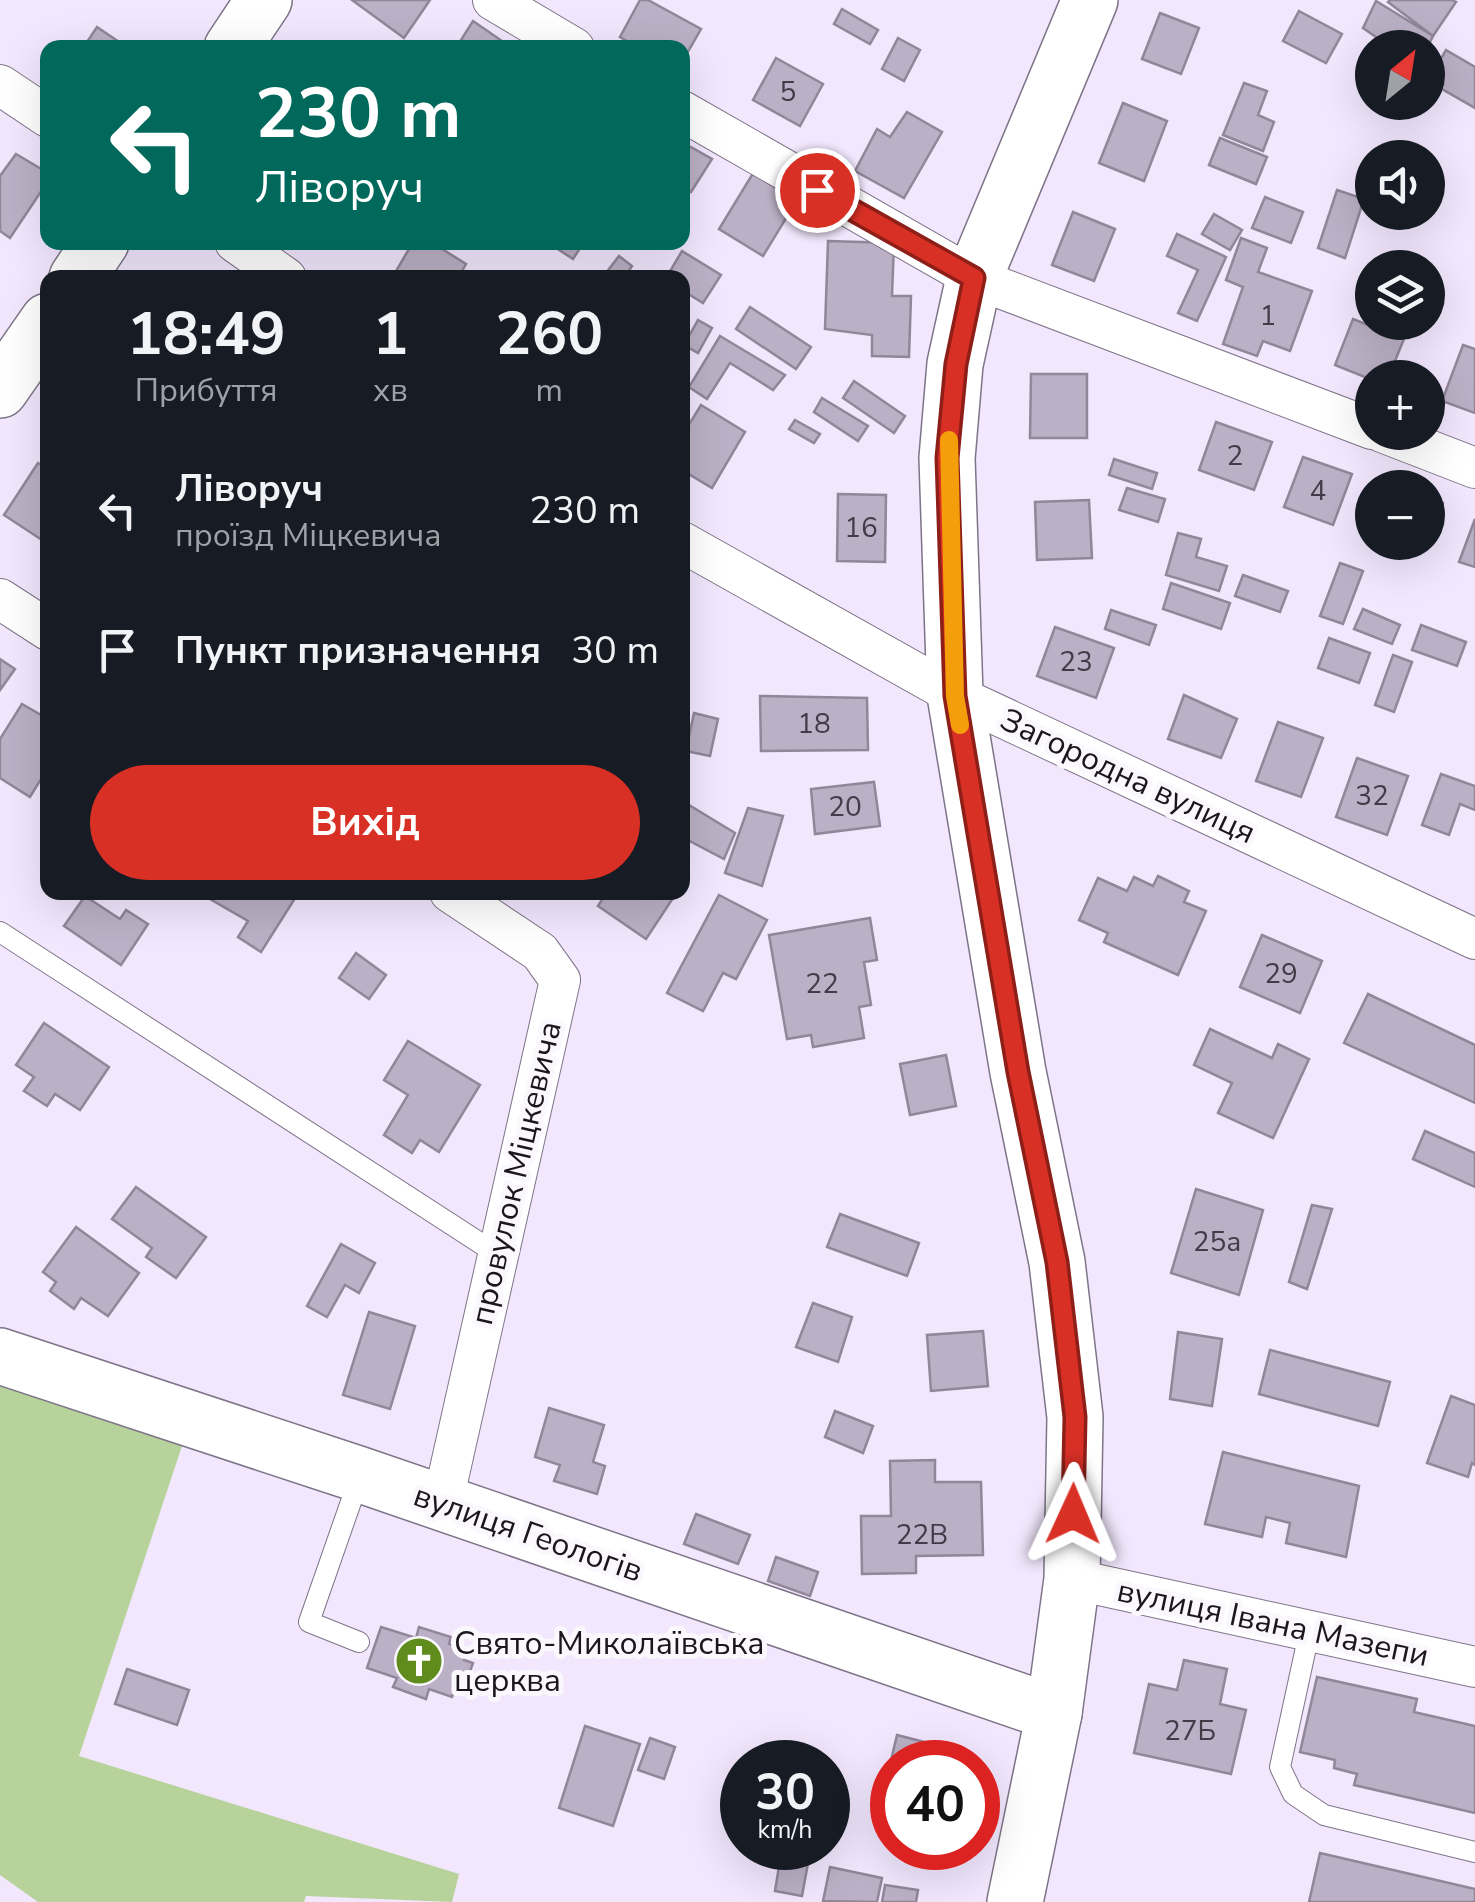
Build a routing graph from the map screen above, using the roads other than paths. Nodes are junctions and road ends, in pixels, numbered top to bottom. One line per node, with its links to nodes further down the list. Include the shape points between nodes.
1 (264, 0): 4 (street)
2 (494, 0): 5 (street)
3 (1090, 0): 11 (street)
4 (237, 40)
5 (561, 40)
6 (0, 86): 7 (street)
7 (40, 111)
8 (690, 116): 11 (street)
9 (246, 250): 10 (street)
10 (275, 270)
11 (974, 278): 14 (street); 20 (street, via 956,364 947,458)
12 (40, 332): 13 (street)
13 (0, 390)
14 (1355, 423)
15 (1428, 450): 16 (street)
16 (1475, 468)
17 (690, 547): 20 (street, Загородна вулиця)
18 (0, 599): 19 (street)
19 (40, 625)
20 (955, 696): 23 (street, Загородна вулиця); 28 (street, via 1057,1262 1075,1417)
21 (462, 900): 24 (street, провулок Міцкевича, via 540,952 560,980)
22 (0, 932): 24 (lane)
23 (1475, 939)
24 (497, 1254): 27 (street, провулок Міцкевича)
25 (0, 1356): 26 (street, вулиця Геологів)
26 (361, 1474): 27 (street, вулиця Геологів); 30 (lane, via 308,1622)
27 (442, 1504): 32 (street, вулиця Геологів)
28 (1072, 1579): 29 (street, вулиця Івана Мазепи); 32 (street)
29 (1310, 1630): 31 (street, вулиця Івана Мазепи); 33 (lane, via 1280,1767 1294,1794 1324,1815)
30 (359, 1642)
31 (1475, 1667)
32 (1054, 1713): 34 (street)
33 (1475, 1852)
34 (1015, 1902)

